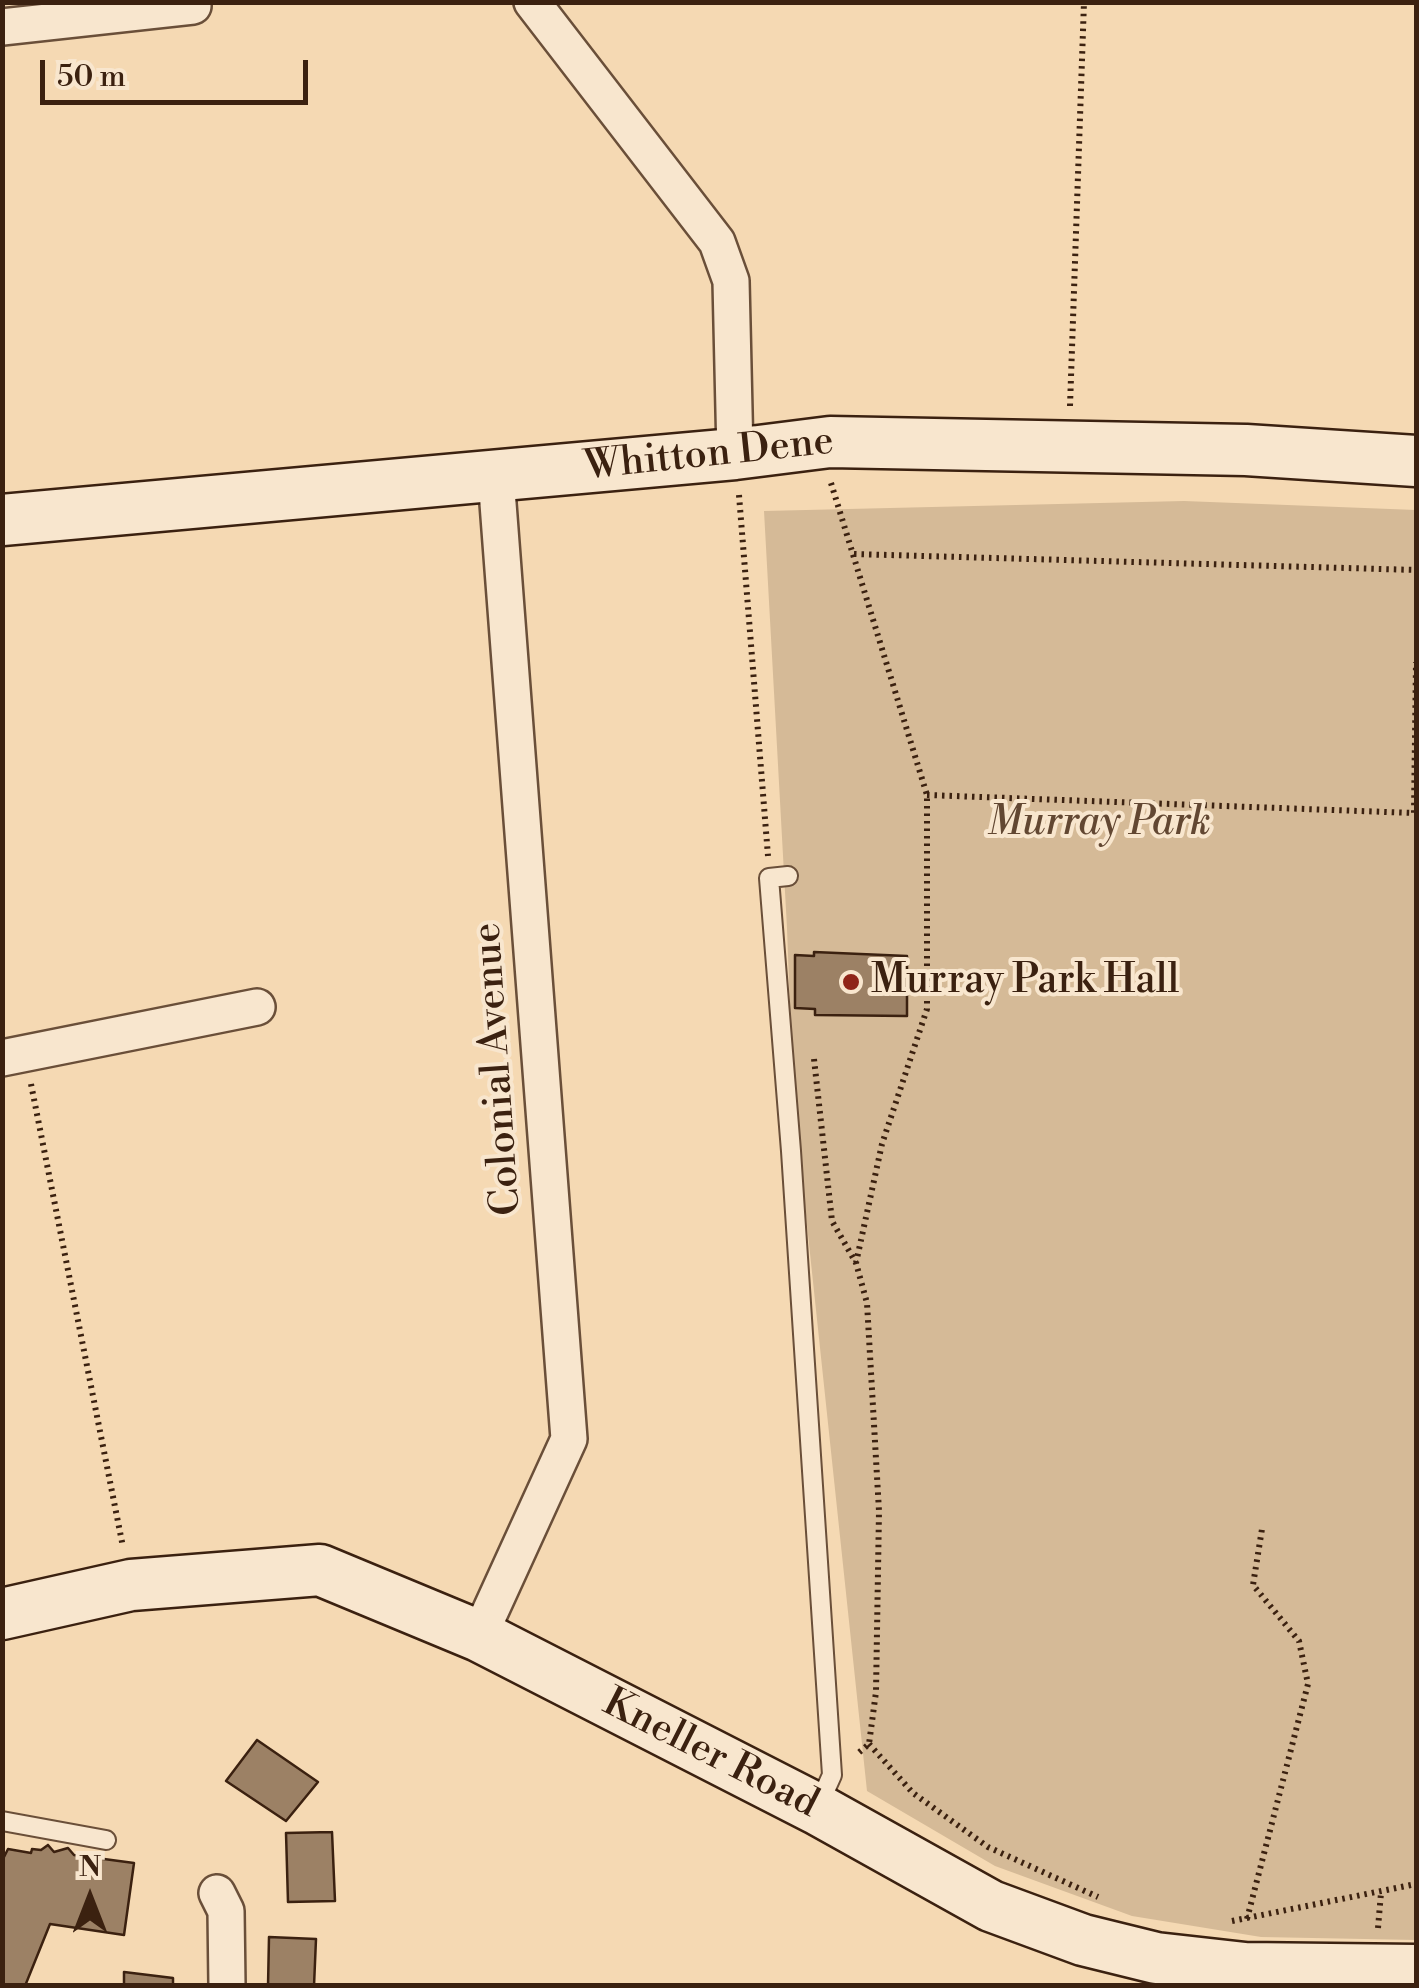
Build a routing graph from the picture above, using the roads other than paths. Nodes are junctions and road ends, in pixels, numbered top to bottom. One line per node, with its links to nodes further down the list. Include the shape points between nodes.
1 (532, 2): 4 (street, via 717,242 731,281)
2 (193, 6): 3 (street)
3 (2, 27)
4 (736, 454): 5 (main road, Whitton Dene, via 830,442 1246,450); 6 (main road, Whitton Dene)
5 (1416, 462)
6 (496, 477): 7 (main road, Whitton Dene); 12 (street, Colonial Avenue, via 570,1439)
7 (2, 520)
8 (778, 877): 13 (lane)
9 (257, 1007): 10 (street)
10 (14, 1056)
11 (2, 1614): 12 (main road, Kneller Road, via 131,1585 320,1570)
12 (479, 1636): 13 (main road, Kneller Road)
13 (824, 1792): 17 (main road, Kneller Road, via 991,1906 1083,1940 1156,1958 1246,1944)
14 (2, 1821): 15 (lane)
15 (106, 1840)
16 (217, 1893): 18 (street, via 226,1911)
17 (1416, 1970)
18 (227, 1986)

